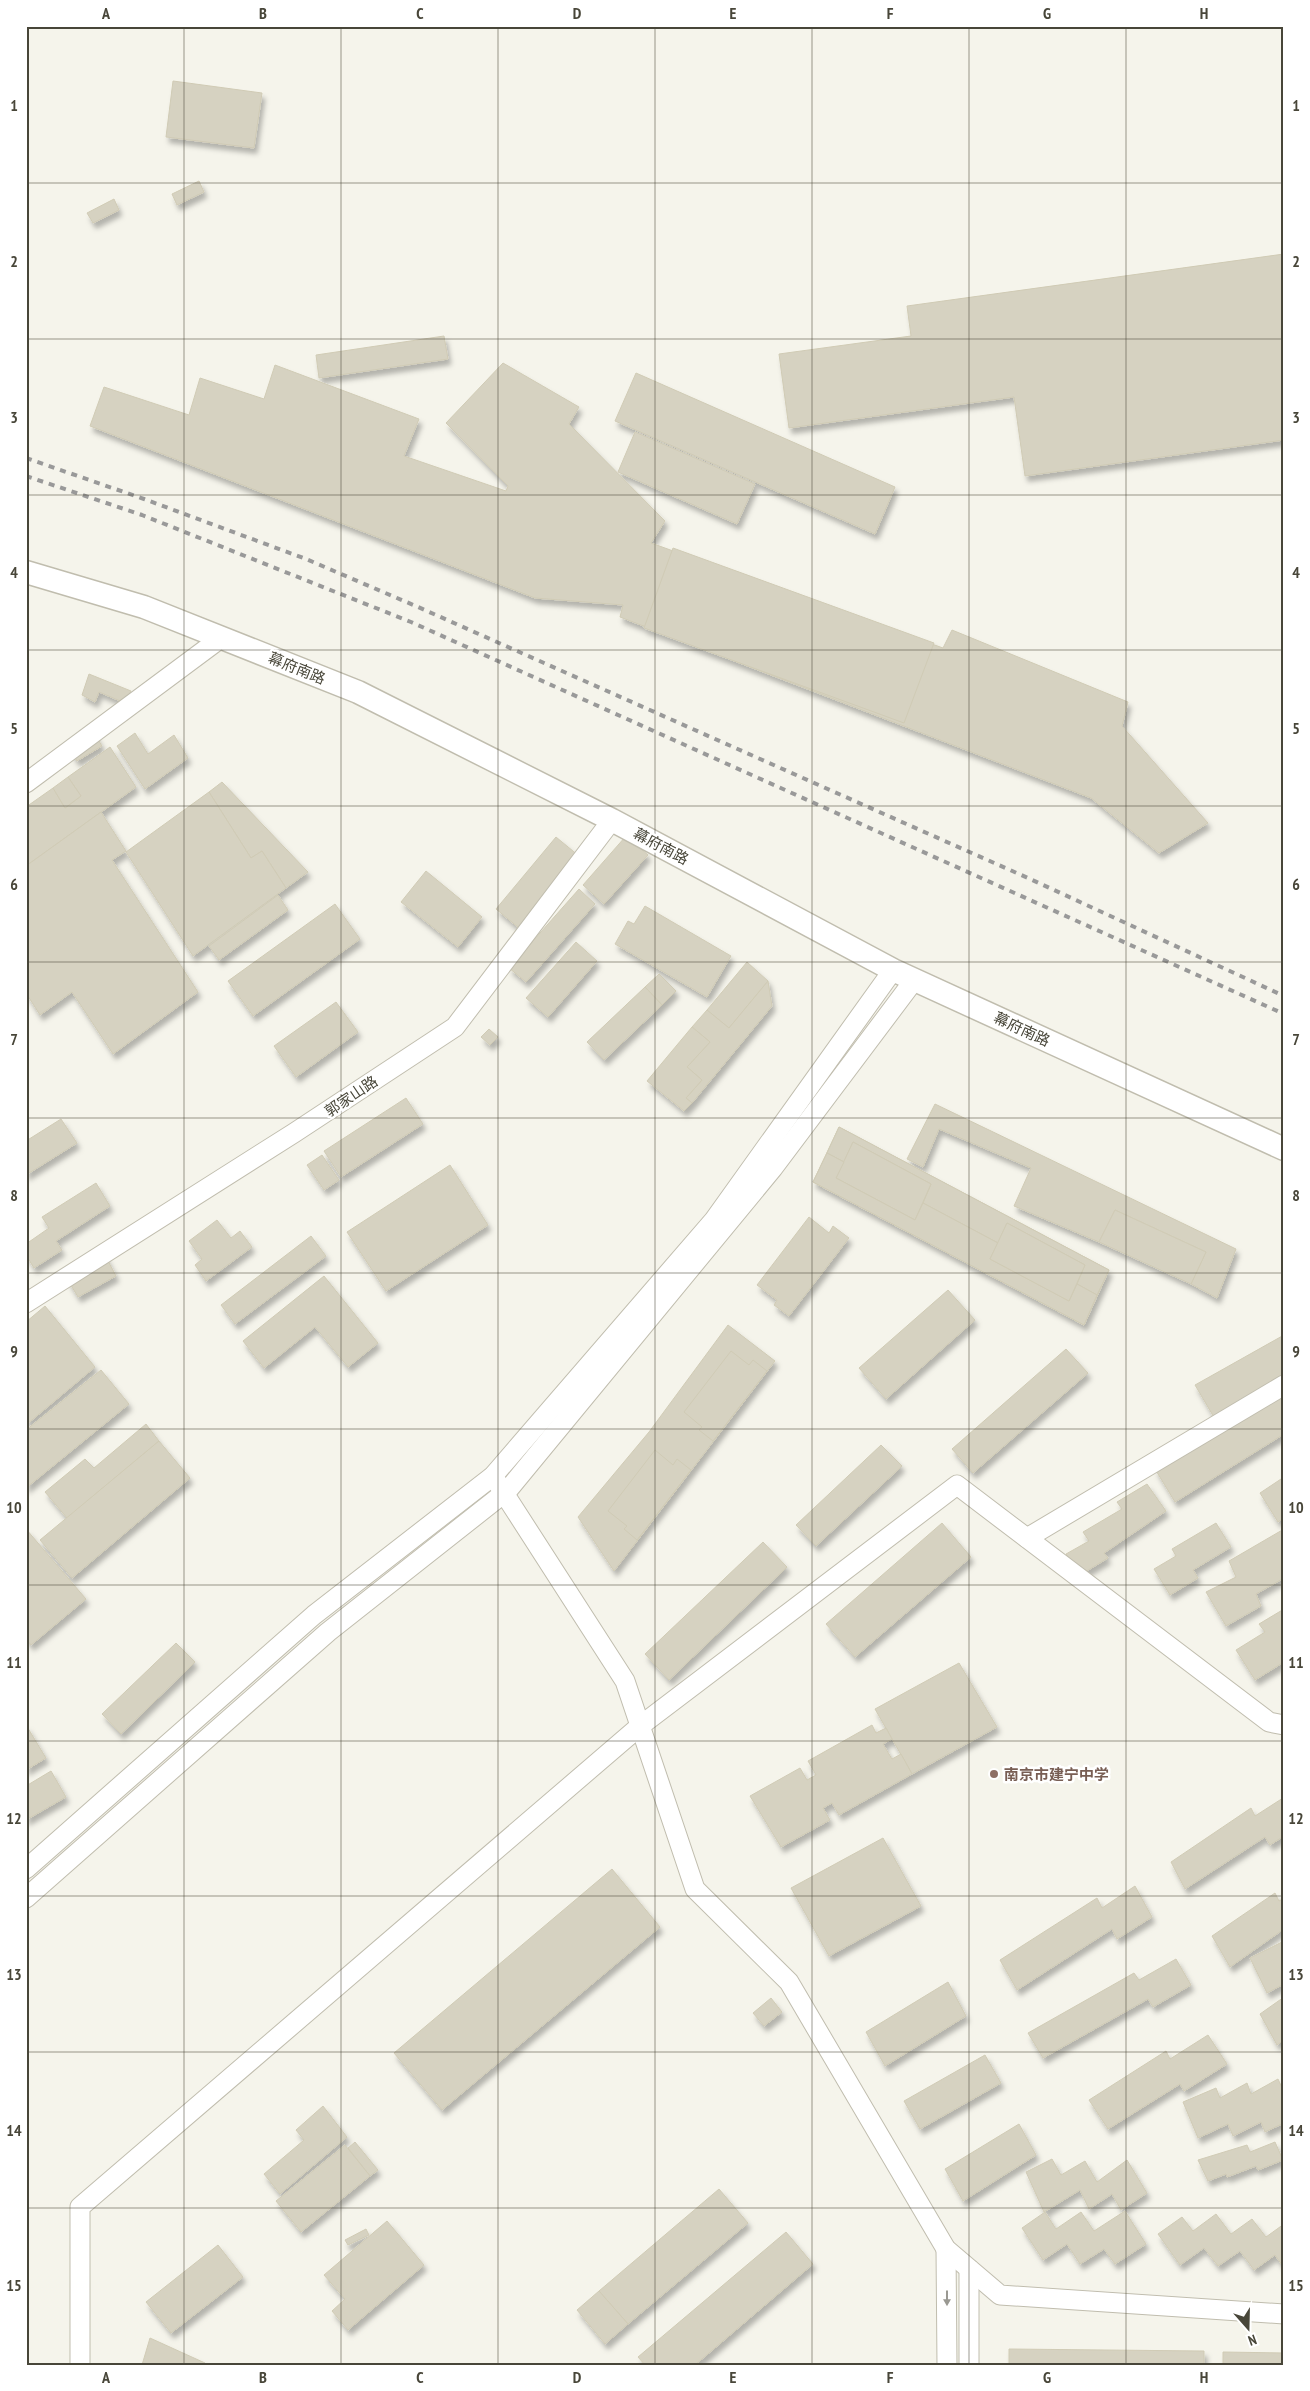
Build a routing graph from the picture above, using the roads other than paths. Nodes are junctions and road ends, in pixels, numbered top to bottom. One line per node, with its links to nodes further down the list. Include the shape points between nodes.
1 (26, 572): 2 (street, 幕府南路, via 144,607)
2 (221, 638): 3 (street); 4 (street, 幕府南路, via 358,692)
3 (26, 783)
4 (612, 820): 5 (street, 幕府南路); 8 (street, 郭家山路, via 455,1027)
5 (893, 970): 6 (street, 幕府南路); 10 (street, via 714,1220)
6 (916, 979): 7 (street, 幕府南路); 15 (street, via 773,1168 508,1490 328,1632)
7 (1284, 1149)
8 (26, 1303)
9 (1284, 1385): 11 (street)
10 (493, 1476): 13 (street, via 625,1681); 14 (street, via 314,1615)
11 (1027, 1538): 12 (street, via 1269,1722); 13 (street, via 957,1485)
12 (1284, 1725)
13 (640, 1726): 16 (street, via 695,1889 789,1982); 19 (street, via 80,2207)
14 (26, 1869)
15 (26, 1898)
16 (946, 2249): 17 (street); 20 (street, one-way to 20)
17 (969, 2269): 18 (street, via 1000,2295); 21 (street)
18 (1284, 2314)
19 (80, 2365)
20 (947, 2365)
21 (969, 2365)

